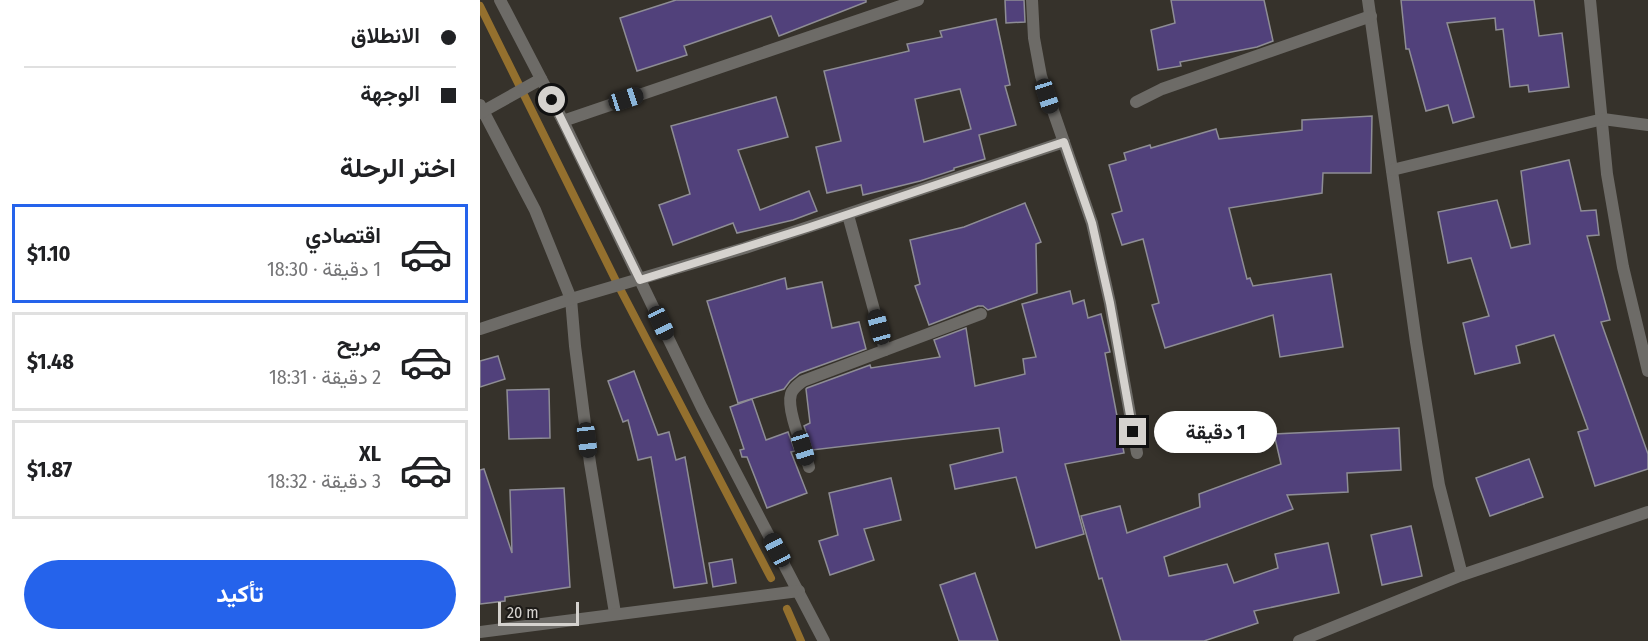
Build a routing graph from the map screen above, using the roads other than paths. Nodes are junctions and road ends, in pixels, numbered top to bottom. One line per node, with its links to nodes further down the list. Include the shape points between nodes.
1 (500, 0): 7 (street)
2 (918, 0): 11 (street)
3 (1032, 0): 13 (street, via 1041,76)
4 (1368, 0): 6 (street)
5 (1590, 0): 10 (street)
6 (1371, 16): 8 (street, via 1161,89); 14 (street)
7 (541, 79): 9 (street); 11 (street)
8 (1136, 102)
9 (481, 110): 17 (street, via 535,210)
10 (1603, 119): 12 (street); 14 (street); 21 (street, via 1607,174 1623,267)
11 (563, 121): 16 (street)
12 (1648, 125)
13 (1064, 142): 15 (street); 22 (street, via 1092,223)
14 (1392, 170): 25 (street, via 1439,485)
15 (848, 215): 16 (street); 20 (street)
16 (640, 280): 17 (street); 26 (street, via 702,408)
17 (571, 298): 19 (street); 27 (street, via 590,463)
18 (981, 314): 20 (street)
19 (480, 329)
20 (885, 350): 23 (street, via 795,387 791,410)
21 (1648, 371)
22 (1137, 453)
23 (809, 467)
24 (1648, 512): 25 (street)
25 (1462, 575): 30 (street)
26 (799, 591): 27 (street); 29 (street)
27 (615, 613): 28 (street)
28 (480, 632)
29 (824, 641)
30 (1299, 641)

